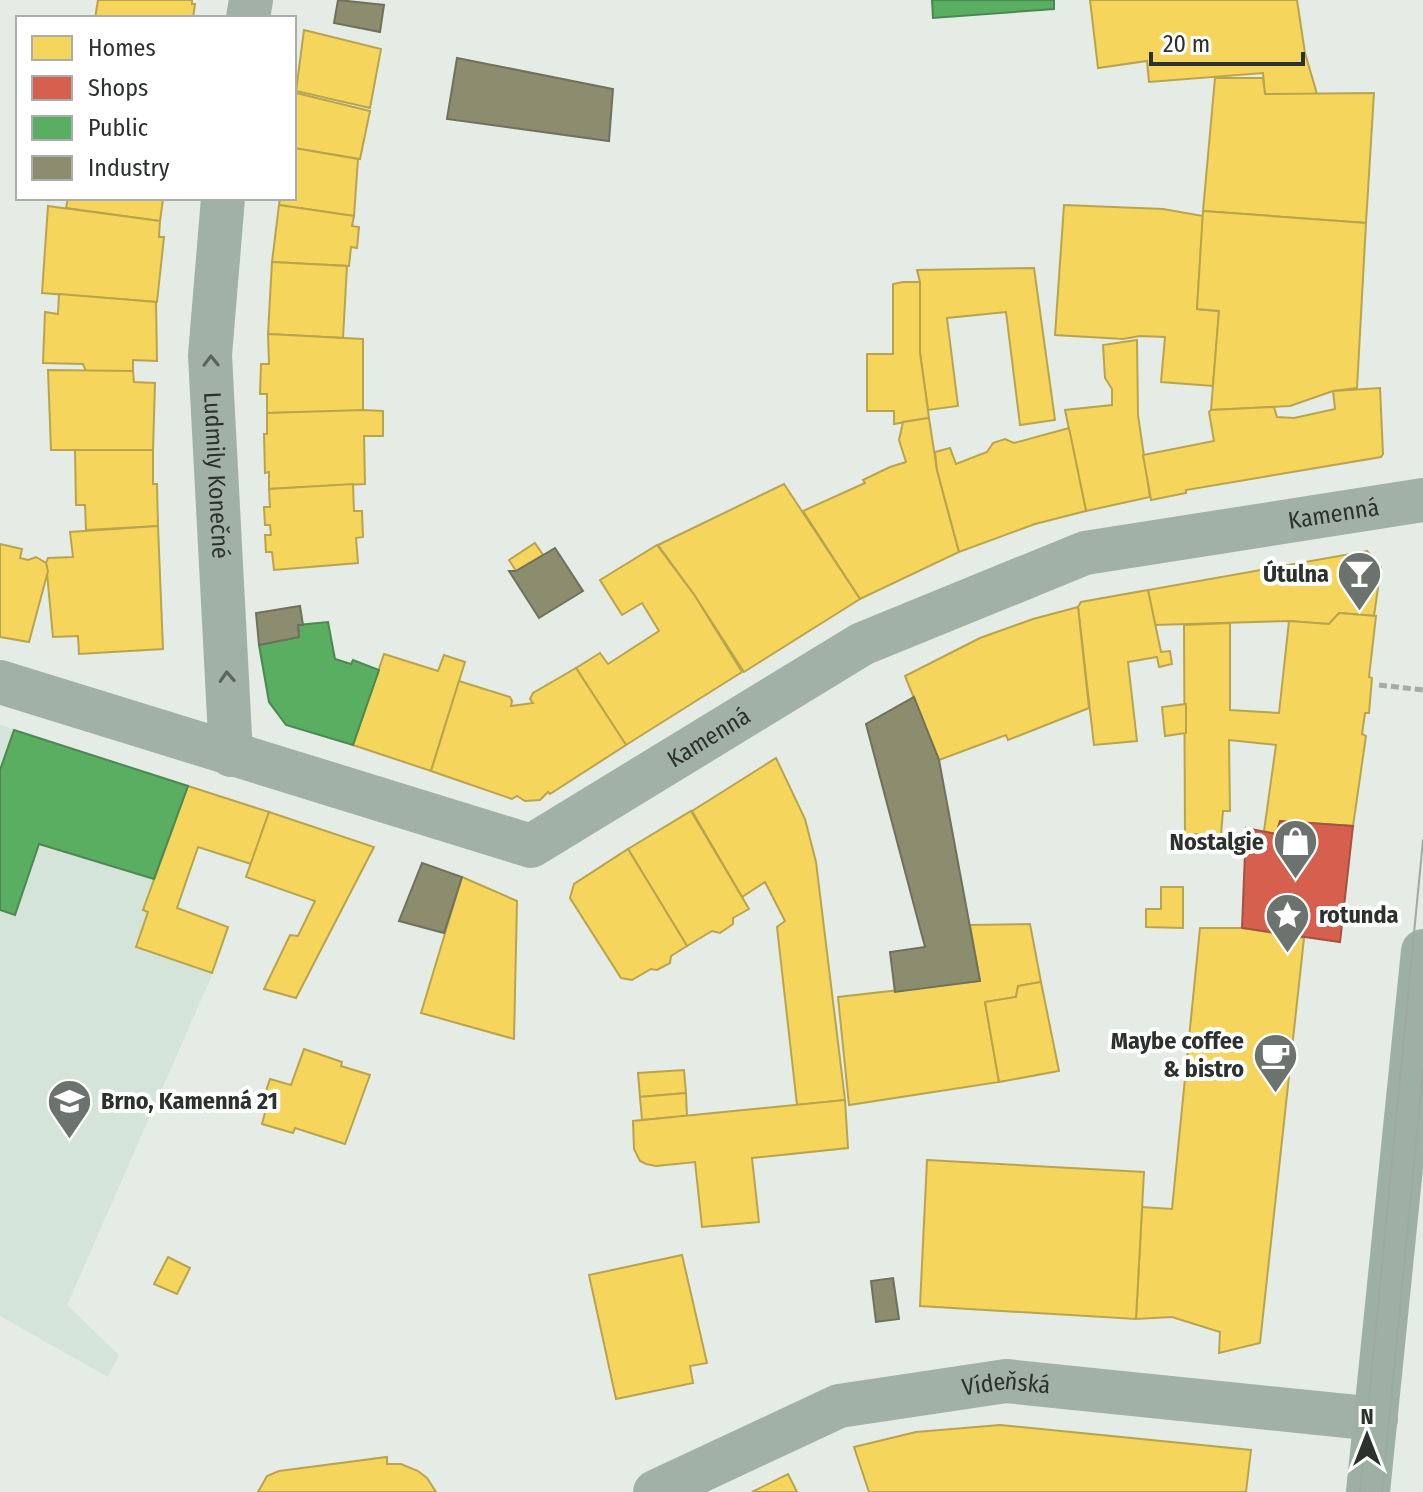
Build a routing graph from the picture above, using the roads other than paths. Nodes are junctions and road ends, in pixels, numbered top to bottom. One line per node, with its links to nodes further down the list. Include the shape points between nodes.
1 (223, 200): 4 (street, Ludmily Konečné, one-way to 1, via 210,355)
2 (1423, 500): 4 (street, Kamenná, via 1085,553 862,644 531,846)
3 (0, 682): 4 (street, Kamenná)
4 (231, 755)
5 (1423, 951): 6 (main road)
6 (1376, 1419): 7 (street, Vídeňská, via 1006,1381 839,1406); 8 (main road)
7 (655, 1492)
8 (1368, 1492)

